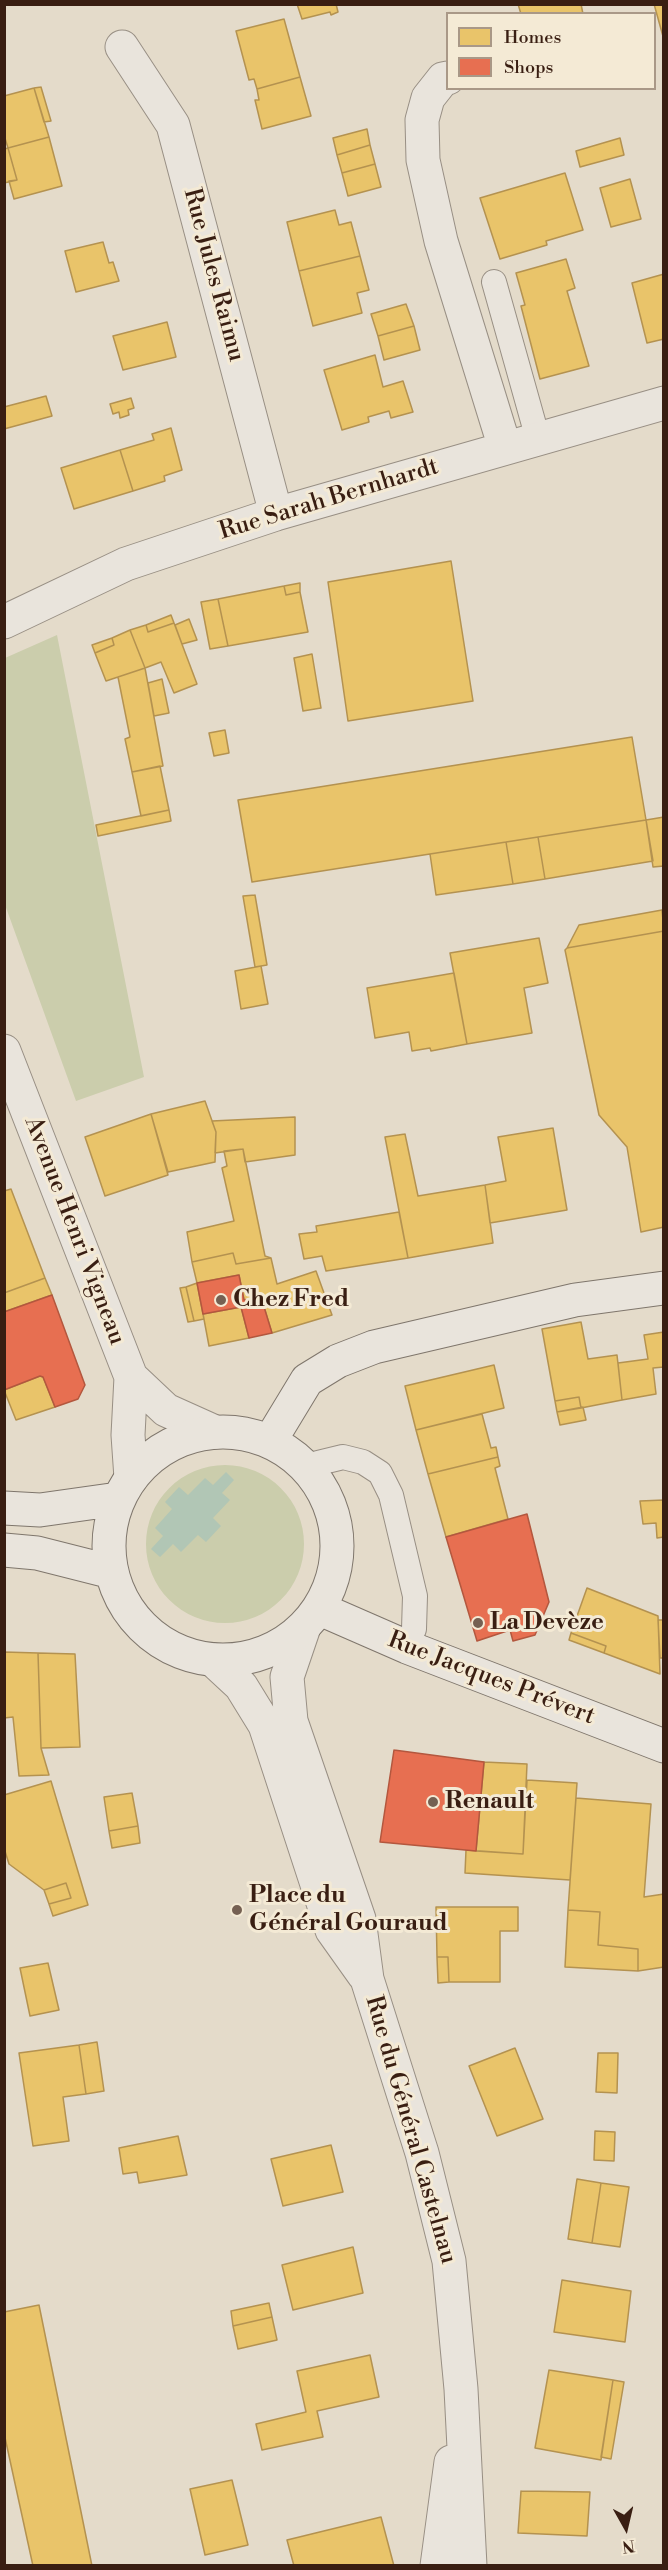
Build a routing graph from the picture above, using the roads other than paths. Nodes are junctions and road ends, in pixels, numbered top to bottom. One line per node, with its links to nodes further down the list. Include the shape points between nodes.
1 (122, 47): 7 (street, Rue Jules Raimu, via 173,125)
2 (446, 78): 6 (street, via 428,98 422,120 423,160 441,241)
3 (494, 282): 5 (lane)
4 (663, 403): 5 (street, Rue Sarah Bernhardt)
5 (538, 439): 6 (street, Rue Sarah Bernhardt)
6 (505, 448): 7 (street, Rue Sarah Bernhardt)
7 (276, 514): 8 (street, Rue Sarah Bernhardt, via 126,564)
8 (4, 622)
9 (4, 1051): 11 (street, Avenue Henri Vigneau)
10 (663, 1288): 13 (street, via 575,1300 374,1347 338,1361 307,1380)
11 (131, 1377): 12 (street, Avenue Henri Vigneau, via 166,1410); 15 (street, Avenue Henri Vigneau)
12 (215, 1432): 13 (street, via 243,1433); 15 (street, via 191,1436 168,1446 147,1460)
13 (270, 1441): 14 (street)
14 (306, 1466): 19 (street, via 324,1491 335,1520 338,1551 333,1581); 20 (lane, via 343,1457 363,1462 380,1473 391,1495 415,1596 414,1629)
15 (124, 1489): 16 (street, via 40,1510); 18 (street, via 109,1535)
16 (4, 1508)
17 (4, 1550): 18 (street, via 37,1553)
18 (111, 1572): 21 (street, via 123,1603 147,1632 180,1652)
19 (312, 1618): 20 (street, Rue Jacques Prévert); 21 (street, via 285,1642 264,1653); 23 (street, Rue du Général Castelnau, via 287,1677 291,1721)
20 (407, 1647): 22 (street, Rue Jacques Prévert)
21 (213, 1660): 23 (street, Rue du Général Castelnau, via 240,1686 265,1725)
22 (663, 1746)
23 (334, 1890): 24 (street, Rue du Général Castelnau, via 359,1920 367,1979 422,2153 449,2261)
24 (461, 2388): 25 (street, Rue du Général Castelnau); 26 (street, Rue du Général Castelnau)
25 (436, 2565)
26 (470, 2565)

